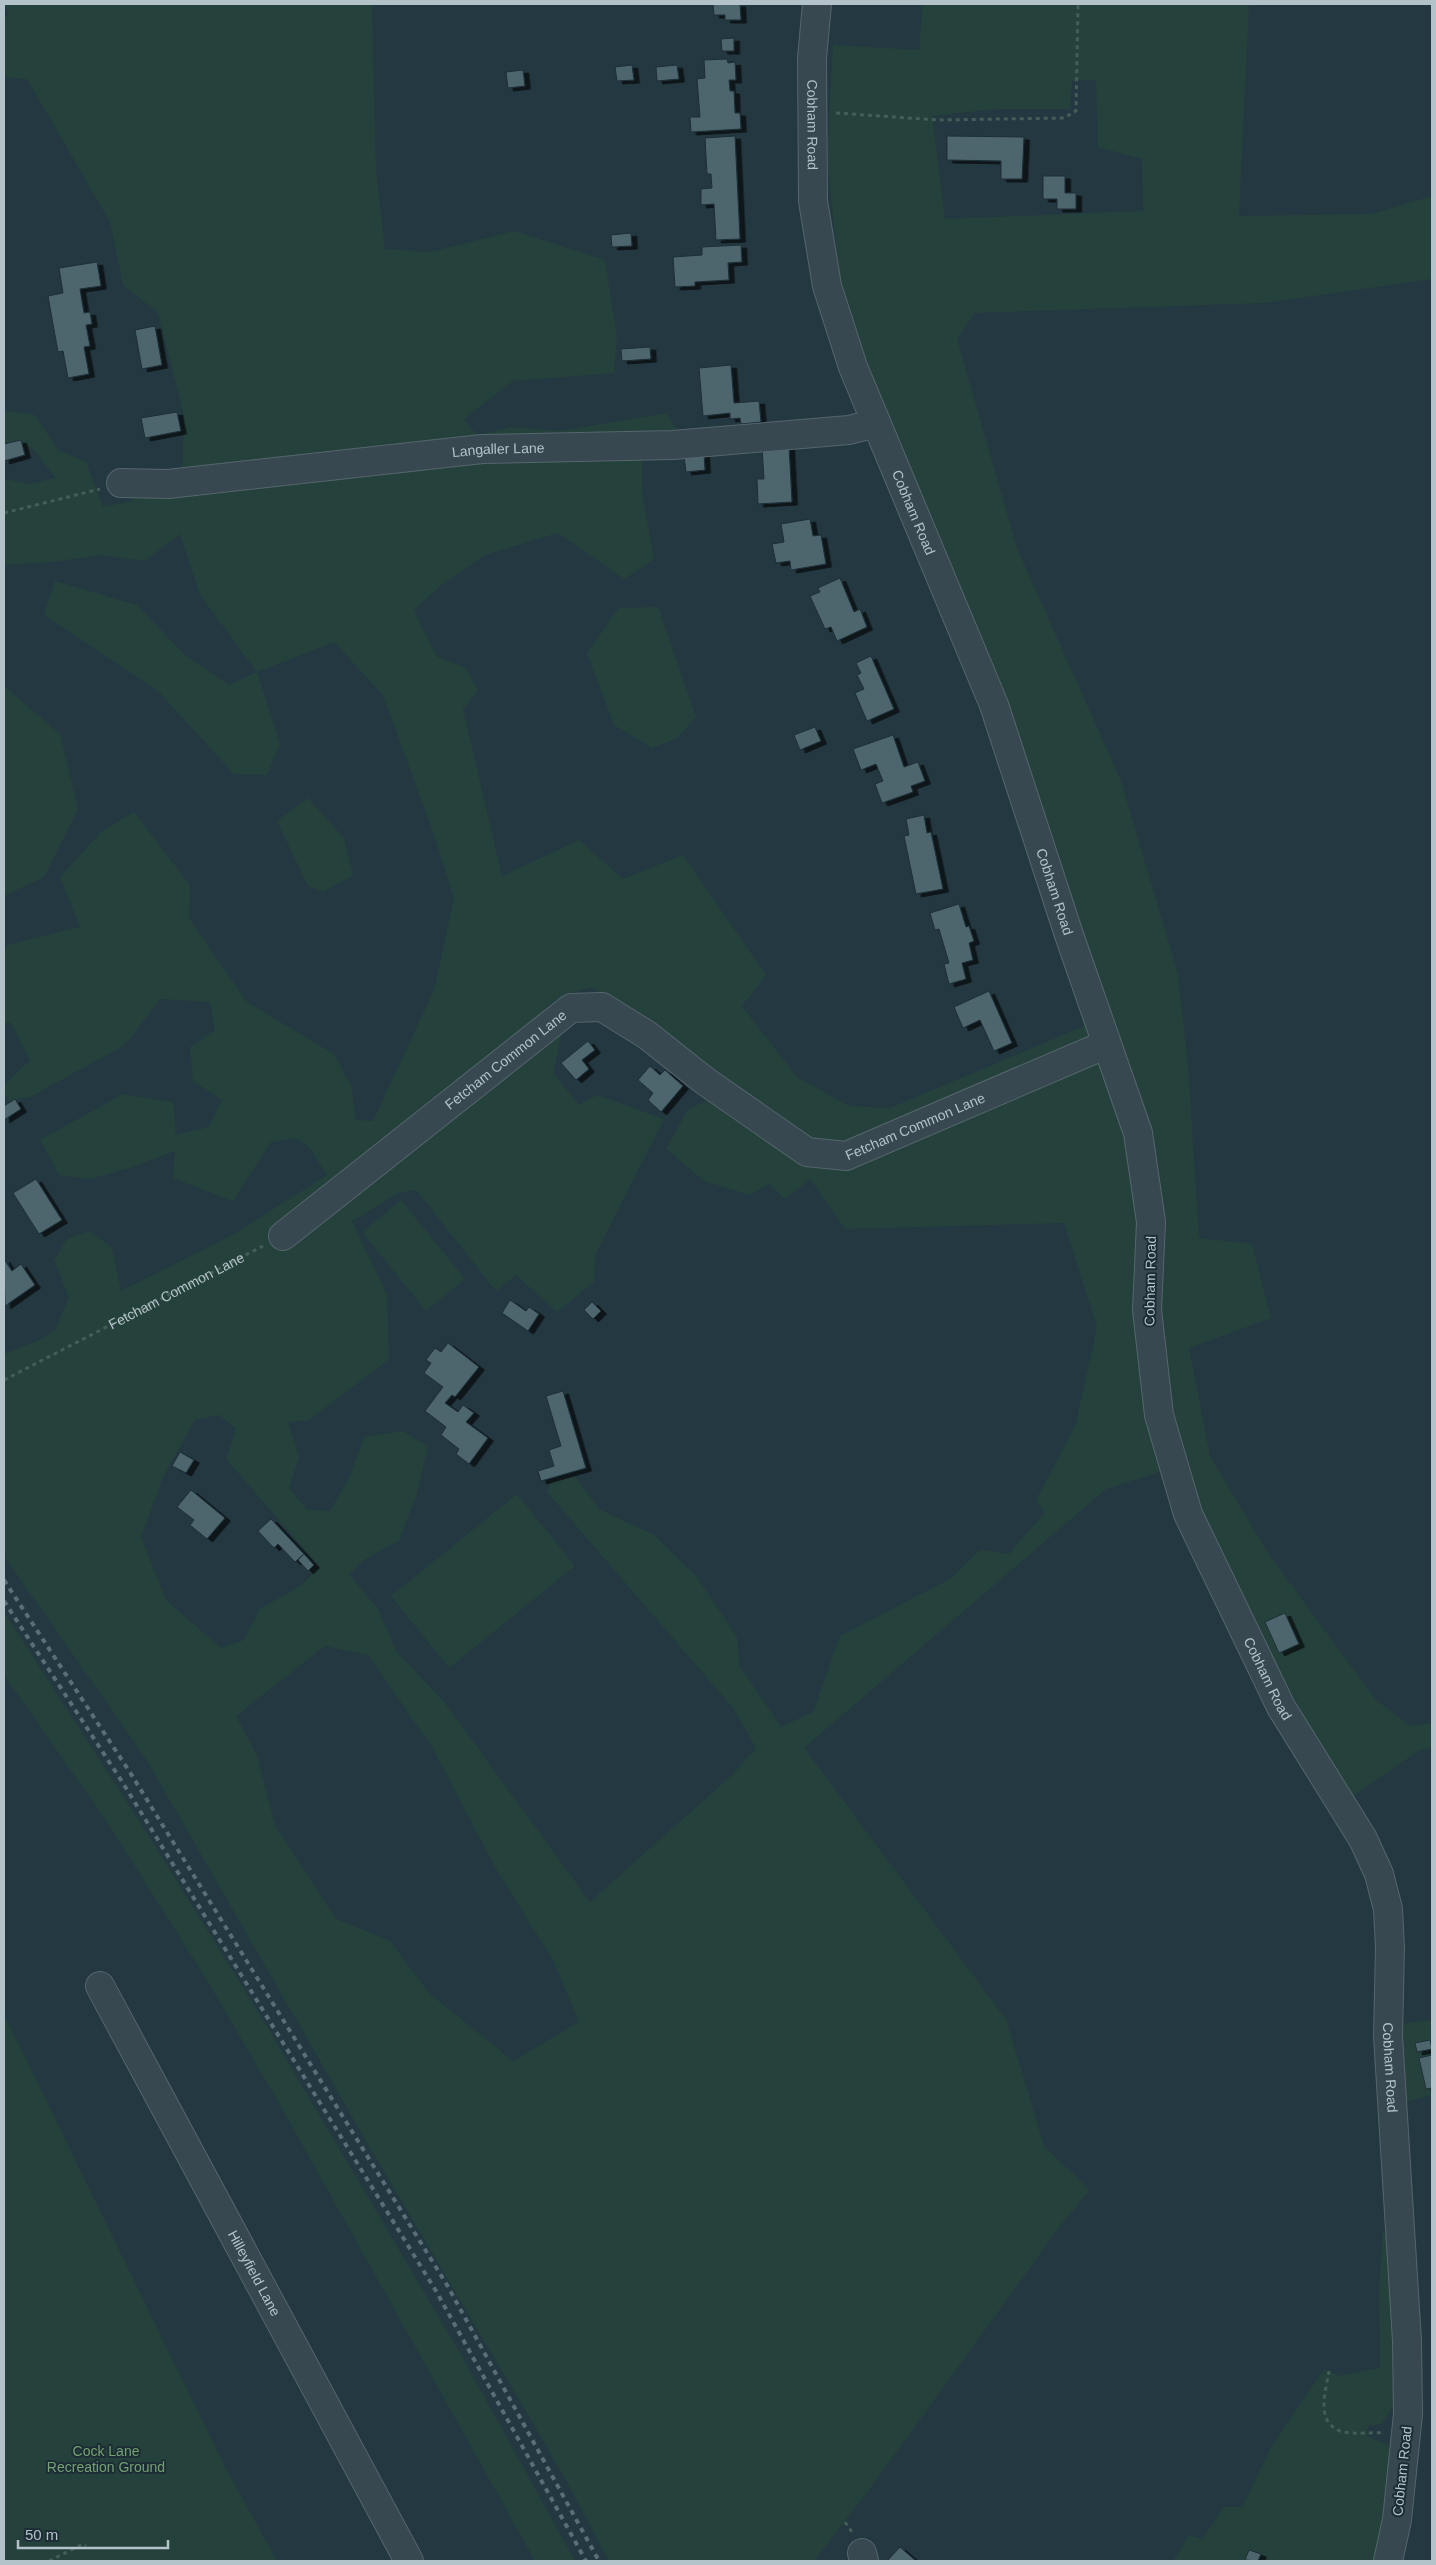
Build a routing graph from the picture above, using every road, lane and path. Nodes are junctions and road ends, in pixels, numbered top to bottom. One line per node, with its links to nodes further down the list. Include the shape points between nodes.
1 (817, 4): 3 (street, Cobham Road)
2 (1078, 4): 3 (path, via 1076,111 1064,118 938,120)
3 (811, 113): 4 (street, Cobham Road, via 813,202 827,286 853,367)
4 (876, 423): 5 (street, Langaller Lane, via 849,430 673,445 482,449 168,484); 7 (street, Cobham Road, via 994,705)
5 (121, 483): 6 (path)
6 (4, 514)
7 (1107, 1044): 8 (street, Fetcham Common Lane, via 846,1156 807,1152 704,1081 647,1035 602,1007 571,1008); 12 (street, Cobham Road, via 1138,1133 1151,1222 1147,1310 1159,1415 1188,1514 1281,1706 1363,1839 1379,1874 1388,1909 1388,2036 1407,2341)
8 (283, 1236): 9 (path, Fetcham Common Lane)
9 (4, 1380)
10 (100, 1986): 15 (street, Hilleyfield Lane)
11 (1329, 2371): 12 (path, via 1323,2408 1328,2423 1340,2431)
12 (1406, 2435): 16 (street, Cobham Road, via 1397,2520)
13 (86, 2546): 14 (path, via 83,2544)
14 (49, 2561)
15 (409, 2561)
16 (1388, 2561)

